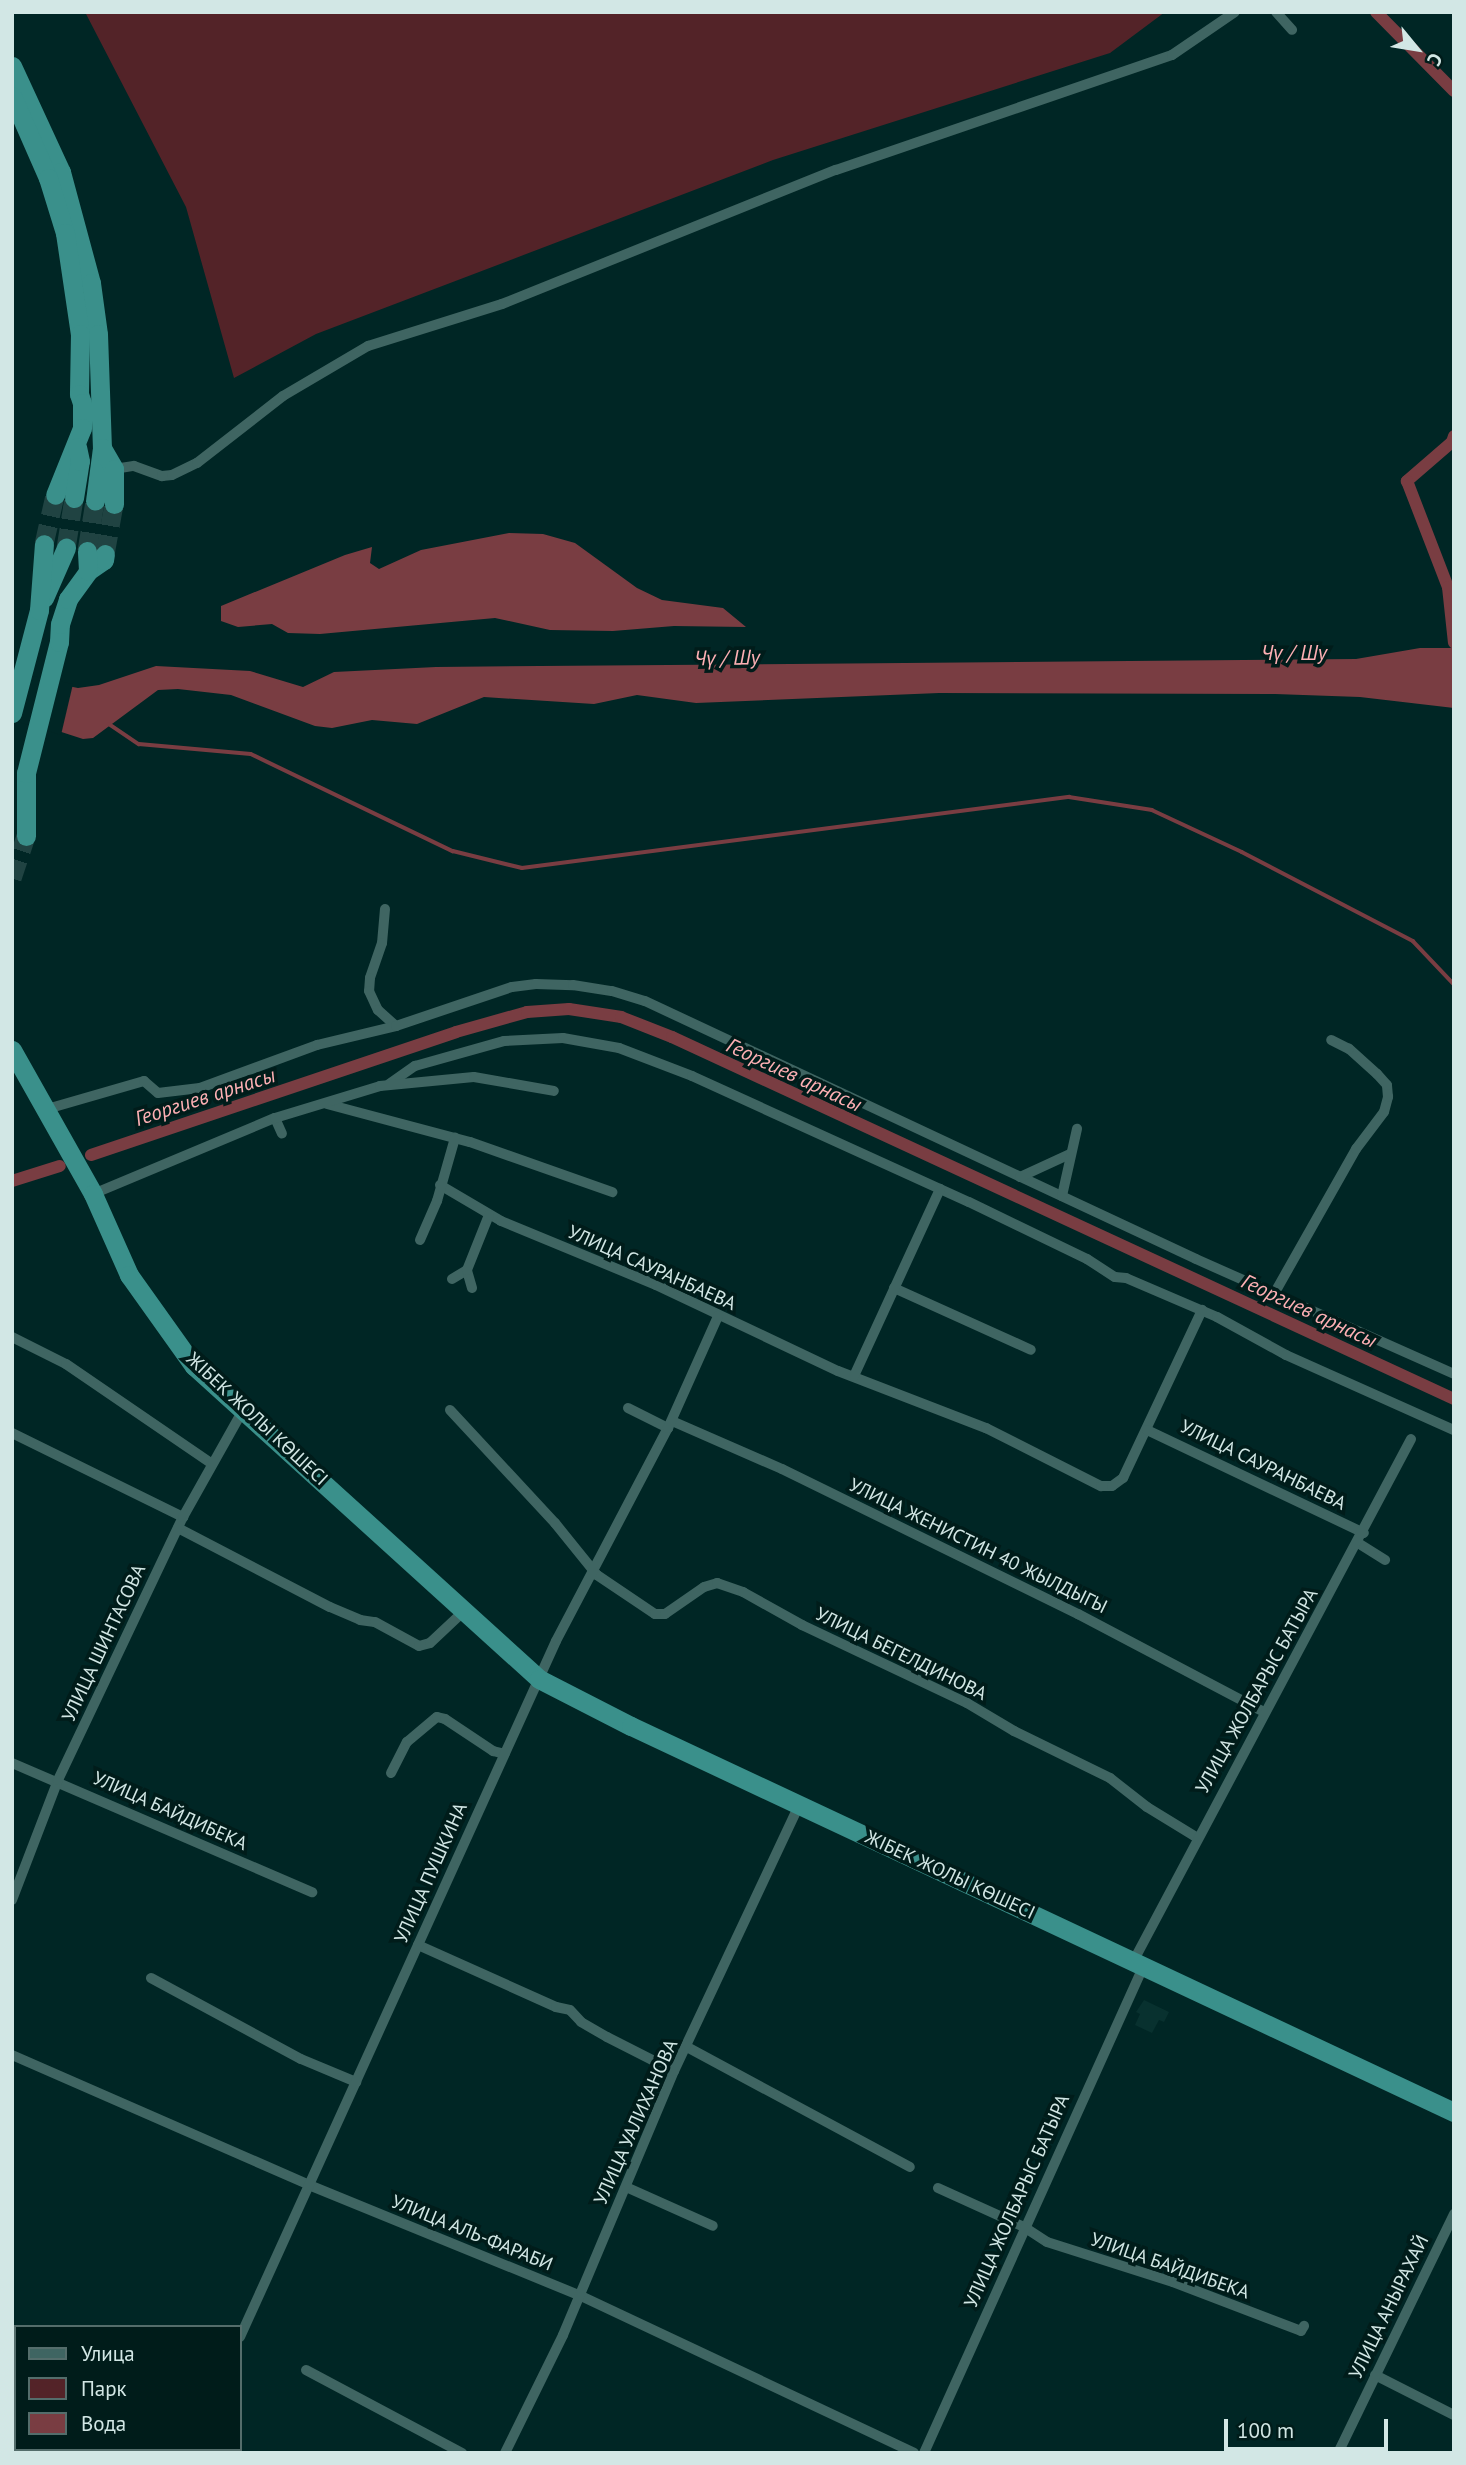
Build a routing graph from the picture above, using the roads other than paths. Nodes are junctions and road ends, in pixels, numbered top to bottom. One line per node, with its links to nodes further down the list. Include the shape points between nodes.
1 (1235, 12): 8 (street, via 1172,55 836,170 502,304 368,346 283,396 197,463 172,475 134,466)
2 (1276, 12): 3 (street)
3 (1292, 30)
4 (12, 66): 6 (highway, via 61,173 91,282 99,334)
5 (12, 96): 6 (highway, via 48,178 65,233)
6 (86, 382): 7 (highway); 9 (highway, via 82,428 67,458)
7 (102, 448): 8 (highway); 8 (highway, via 104,503)
8 (114, 469)
9 (65, 496)
10 (44, 544): 13 (highway)
11 (66, 548): 13 (highway)
12 (96, 552): 15 (highway, via 68,599 60,624 26,773)
13 (39, 610): 14 (highway)
14 (12, 713)
15 (26, 836)
16 (385, 909): 17 (street)
17 (377, 958): 18 (street); 19 (street, via 369,991 378,1010)
18 (391, 958)
19 (396, 1026): 26 (street, via 317,1045 200,1088 158,1093 144,1081); 32 (street, via 524,985 612,991 645,1002)
20 (12, 1031): 22 (highway, ЖІБЕК ЖОЛЫ КӨШЕСІ)
21 (1331, 1040): 44 (street, via 1377,1074 1387,1085 1388,1097 1384,1112 1356,1149)
22 (16, 1056): 26 (highway, ЖІБЕК ЖОЛЫ КӨШЕСІ)
23 (389, 1084): 24 (street, via 474,1077); 25 (street); 34 (street, via 415,1066 504,1041 546,1037 619,1048 692,1076)
24 (554, 1091)
25 (327, 1104): 27 (street); 30 (street)
26 (47, 1109): 36 (highway, ЖІБЕК ЖОЛЫ КӨШЕСІ)
27 (275, 1118): 29 (street); 36 (street)
28 (1077, 1129): 31 (street)
29 (282, 1134)
30 (455, 1138): 33 (street); 35 (street)
31 (1070, 1154): 32 (street); 37 (street)
32 (1020, 1177): 37 (street)
33 (440, 1185): 38 (street, УЛИЦА САУРАНБАЕВА); 39 (street)
34 (940, 1189): 43 (street); 45 (street, via 1115,1277)
35 (612, 1192)
36 (93, 1194): 52 (highway, ЖІБЕК ЖОЛЫ КӨШЕСІ, via 129,1275 194,1366)
37 (1062, 1196): 44 (street)
38 (489, 1215): 40 (street); 46 (street, УЛИЦА САУРАНБАЕВА)
39 (421, 1240)
40 (467, 1270): 41 (street); 42 (street)
41 (452, 1279)
42 (472, 1288)
43 (894, 1288): 48 (street); 50 (street)
44 (1274, 1294): 49 (street)
45 (1202, 1310): 55 (street, УЛИЦА САУРАНБАЕВА); 56 (street, via 1286,1355)
46 (718, 1316): 50 (street, УЛИЦА САУРАНБАЕВА); 54 (street, УЛИЦА ПУШКИНА)
47 (12, 1336): 59 (street, via 66,1364)
48 (1031, 1350)
49 (1454, 1374)
50 (854, 1376): 55 (street, УЛИЦА САУРАНБАЕВА, via 986,1429 1101,1486 1112,1486 1123,1478)
51 (628, 1408): 54 (street, УЛИЦА ЖЕНИСТИН 40 ЖЫЛДЫГЫ)
52 (243, 1410): 59 (street, УЛИЦА ШИНТАСОВА); 65 (highway, ЖІБЕК ЖОЛЫ КӨШЕСІ)
53 (450, 1410): 64 (street)
54 (670, 1424): 64 (street, УЛИЦА ПУШКИНА); 67 (street, УЛИЦА ЖЕНИСТИН 40 ЖЫЛДЫГЫ, via 782,1469)
55 (1147, 1430): 62 (street, УЛИЦА САУРАНБАЕВА)
56 (1454, 1430)
57 (12, 1433): 60 (street)
58 (1411, 1439): 62 (street, УЛИЦА ЖОЛБАРЫС БАТЫРА)
59 (212, 1464): 60 (street, УЛИЦА ШИНТАСОВА)
60 (183, 1517): 61 (street, УЛИЦА ШИНТАСОВА)
61 (178, 1528): 65 (street, via 330,1607 375,1622 419,1646 430,1643); 71 (street, УЛИЦА ШИНТАСОВА)
62 (1361, 1538): 63 (street, УЛИЦА САУРАНБАЕВА); 67 (street, УЛИЦА ЖОЛБАРЫС БАТЫРА)
63 (1385, 1559)
64 (592, 1568): 66 (street, УЛИЦА ПУШКИНА); 73 (street, УЛИЦА БЕГЕЛДИНОВА, via 661,1615 717,1583 743,1592 814,1632 967,1703 1110,1778)
65 (464, 1611): 66 (highway, ЖІБЕК ЖОЛЫ КӨШЕСІ)
66 (539, 1679): 68 (street, УЛИЦА ПУШКИНА); 72 (highway, ЖІБЕК ЖОЛЫ КӨШЕСІ)
67 (1264, 1712): 73 (street, УЛИЦА ЖОЛБАРЫС БАТЫРА)
68 (505, 1755): 70 (street, via 437,1717 407,1742); 76 (street, УЛИЦА ПУШКИНА)
69 (12, 1763): 71 (street, УЛИЦА БАЙДИБЕКА)
70 (391, 1773)
71 (58, 1780): 74 (street, УЛИЦА БАЙДИБЕКА); 75 (street, УЛИЦА ШИНТАСОВА)
72 (799, 1805): 77 (highway, ЖІБЕК ЖОЛЫ КӨШЕСІ); 79 (street, УЛИЦА УАЛИХАНОВА)
73 (1196, 1837): 77 (street, УЛИЦА ЖОЛБАРЫС БАТЫРА)
74 (312, 1892)
75 (12, 1900)
76 (418, 1945): 81 (street, via 570,2010 581,2022); 82 (street, УЛИЦА ПУШКИНА)
77 (1139, 1962): 83 (highway, ЖІБЕК ЖОЛЫ КӨШЕСІ); 90 (street, УЛИЦА ЖОЛБАРЫС БАТЫРА)
78 (151, 1978): 82 (street, via 292,2054)
79 (687, 2047): 81 (street, УЛИЦА УАЛИХАНОВА); 84 (street)
80 (12, 2055): 85 (street, УЛИЦА АЛЬ-ФАРАБИ)
81 (674, 2071): 86 (street, УЛИЦА УАЛИХАНОВА)
82 (356, 2082): 85 (street, УЛИЦА ПУШКИНА)
83 (1454, 2112)
84 (910, 2167)
85 (309, 2185): 91 (street, УЛИЦА АЛЬ-ФАРАБИ); 93 (street, УЛИЦА ПУШКИНА)
86 (626, 2186): 89 (street); 91 (street, УЛИЦА УАЛИХАНОВА)
87 (938, 2188): 90 (street)
88 (1454, 2214): 95 (street, УЛИЦА АНЫРАХАЙ)
89 (713, 2226)
90 (1024, 2227): 92 (street, УЛИЦА БАЙДИБЕКА, via 1059,2246 1173,2282 1301,2331); 100 (street, УЛИЦА ЖОЛБАРЫС БАТЫРА)
91 (580, 2296): 98 (street, УЛИЦА УАЛИХАНОВА); 99 (street, УЛИЦА АЛЬ-ФАРАБИ)
92 (1304, 2326)
93 (242, 2333)
94 (306, 2370): 97 (street)
95 (1375, 2375): 96 (street); 101 (street, УЛИЦА АНЫРАХАЙ)
96 (1454, 2415)
97 (462, 2453)
98 (505, 2453)
99 (915, 2453)
100 (925, 2453)
101 (1338, 2453)

